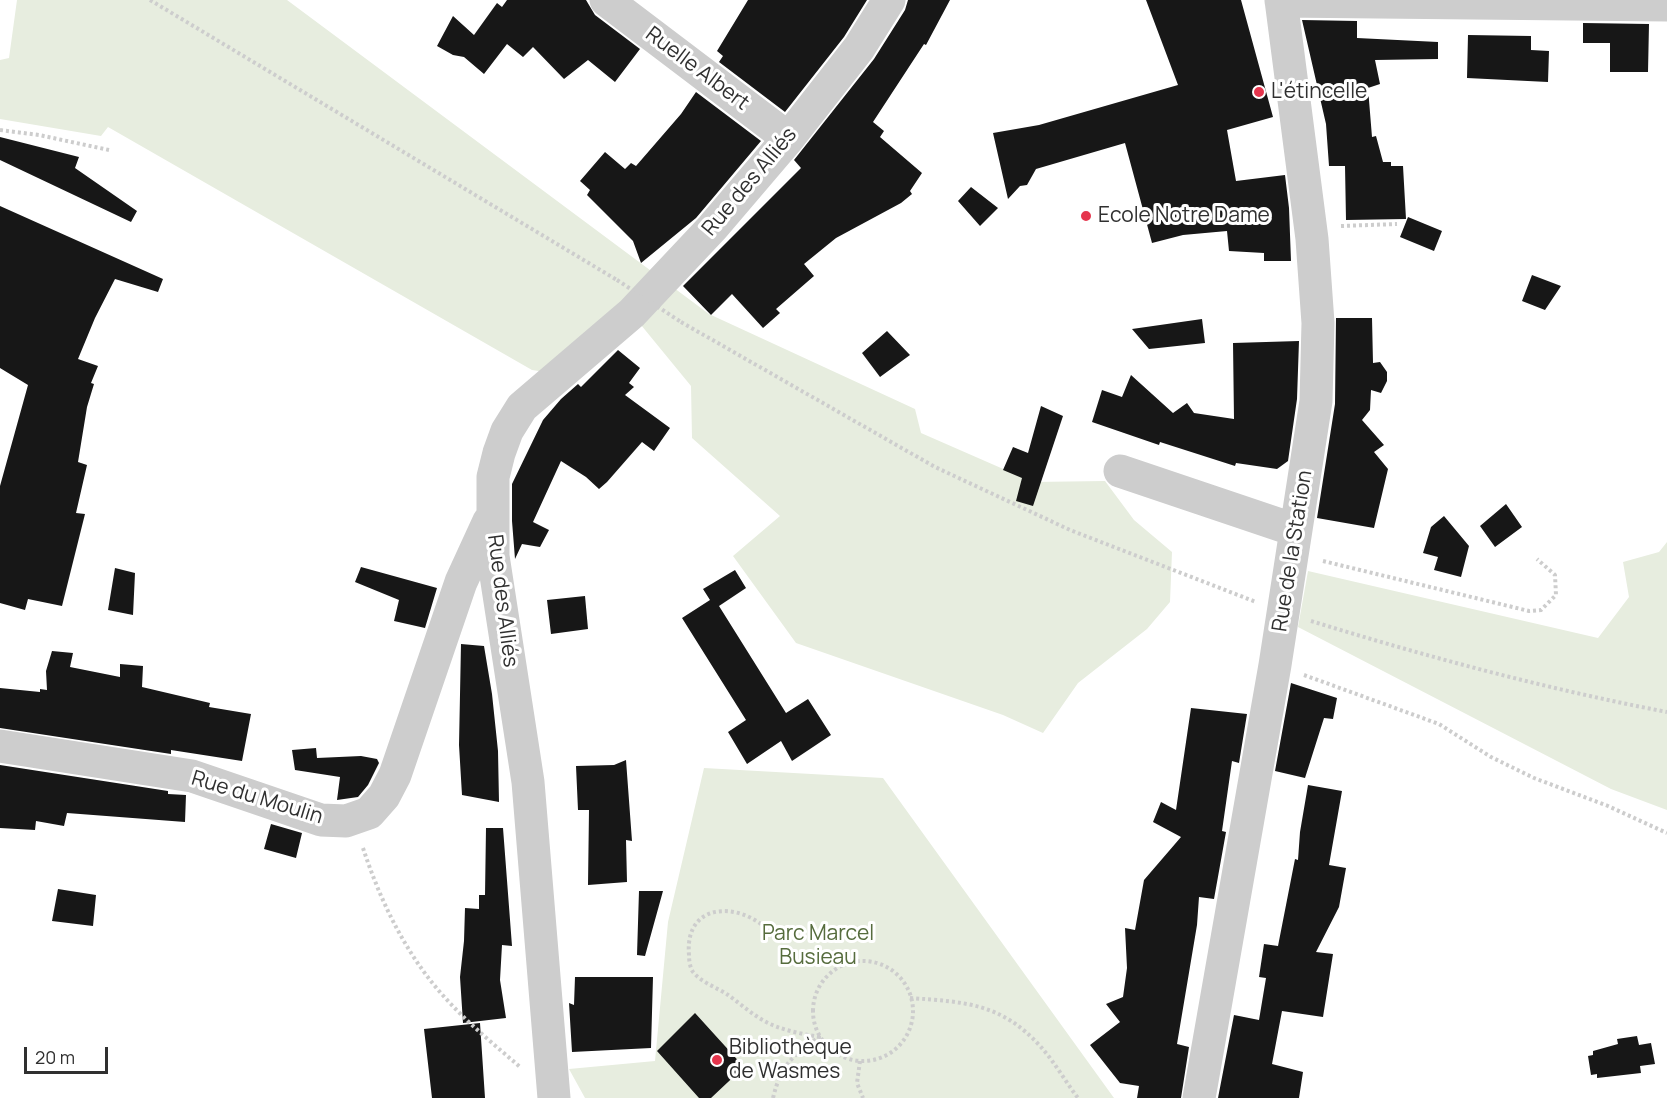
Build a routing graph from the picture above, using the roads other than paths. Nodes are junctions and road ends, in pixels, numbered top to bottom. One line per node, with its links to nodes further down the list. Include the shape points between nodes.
1 (606, 0): 5 (street, Ruelle Albert)
2 (889, 0): 5 (street, Rue des Alliés, via 859,48)
3 (1281, 1): 4 (street); 8 (street, Rue de la Station, via 1311,228 1318,323 1316,400)
4 (1667, 5)
5 (788, 138): 7 (street, Rue des Alliés, via 632,314 522,407 507,431 495,469)
6 (1120, 471): 8 (street)
7 (492, 513): 9 (street, Rue du Moulin, via 461,582 395,774 384,796 369,813 346,821 321,820 192,776); 10 (street, Rue des Alliés, via 493,556 529,791)
8 (1294, 542): 11 (street, Rue de la Station)
9 (0, 746)
10 (553, 1085)
11 (1199, 1098)

